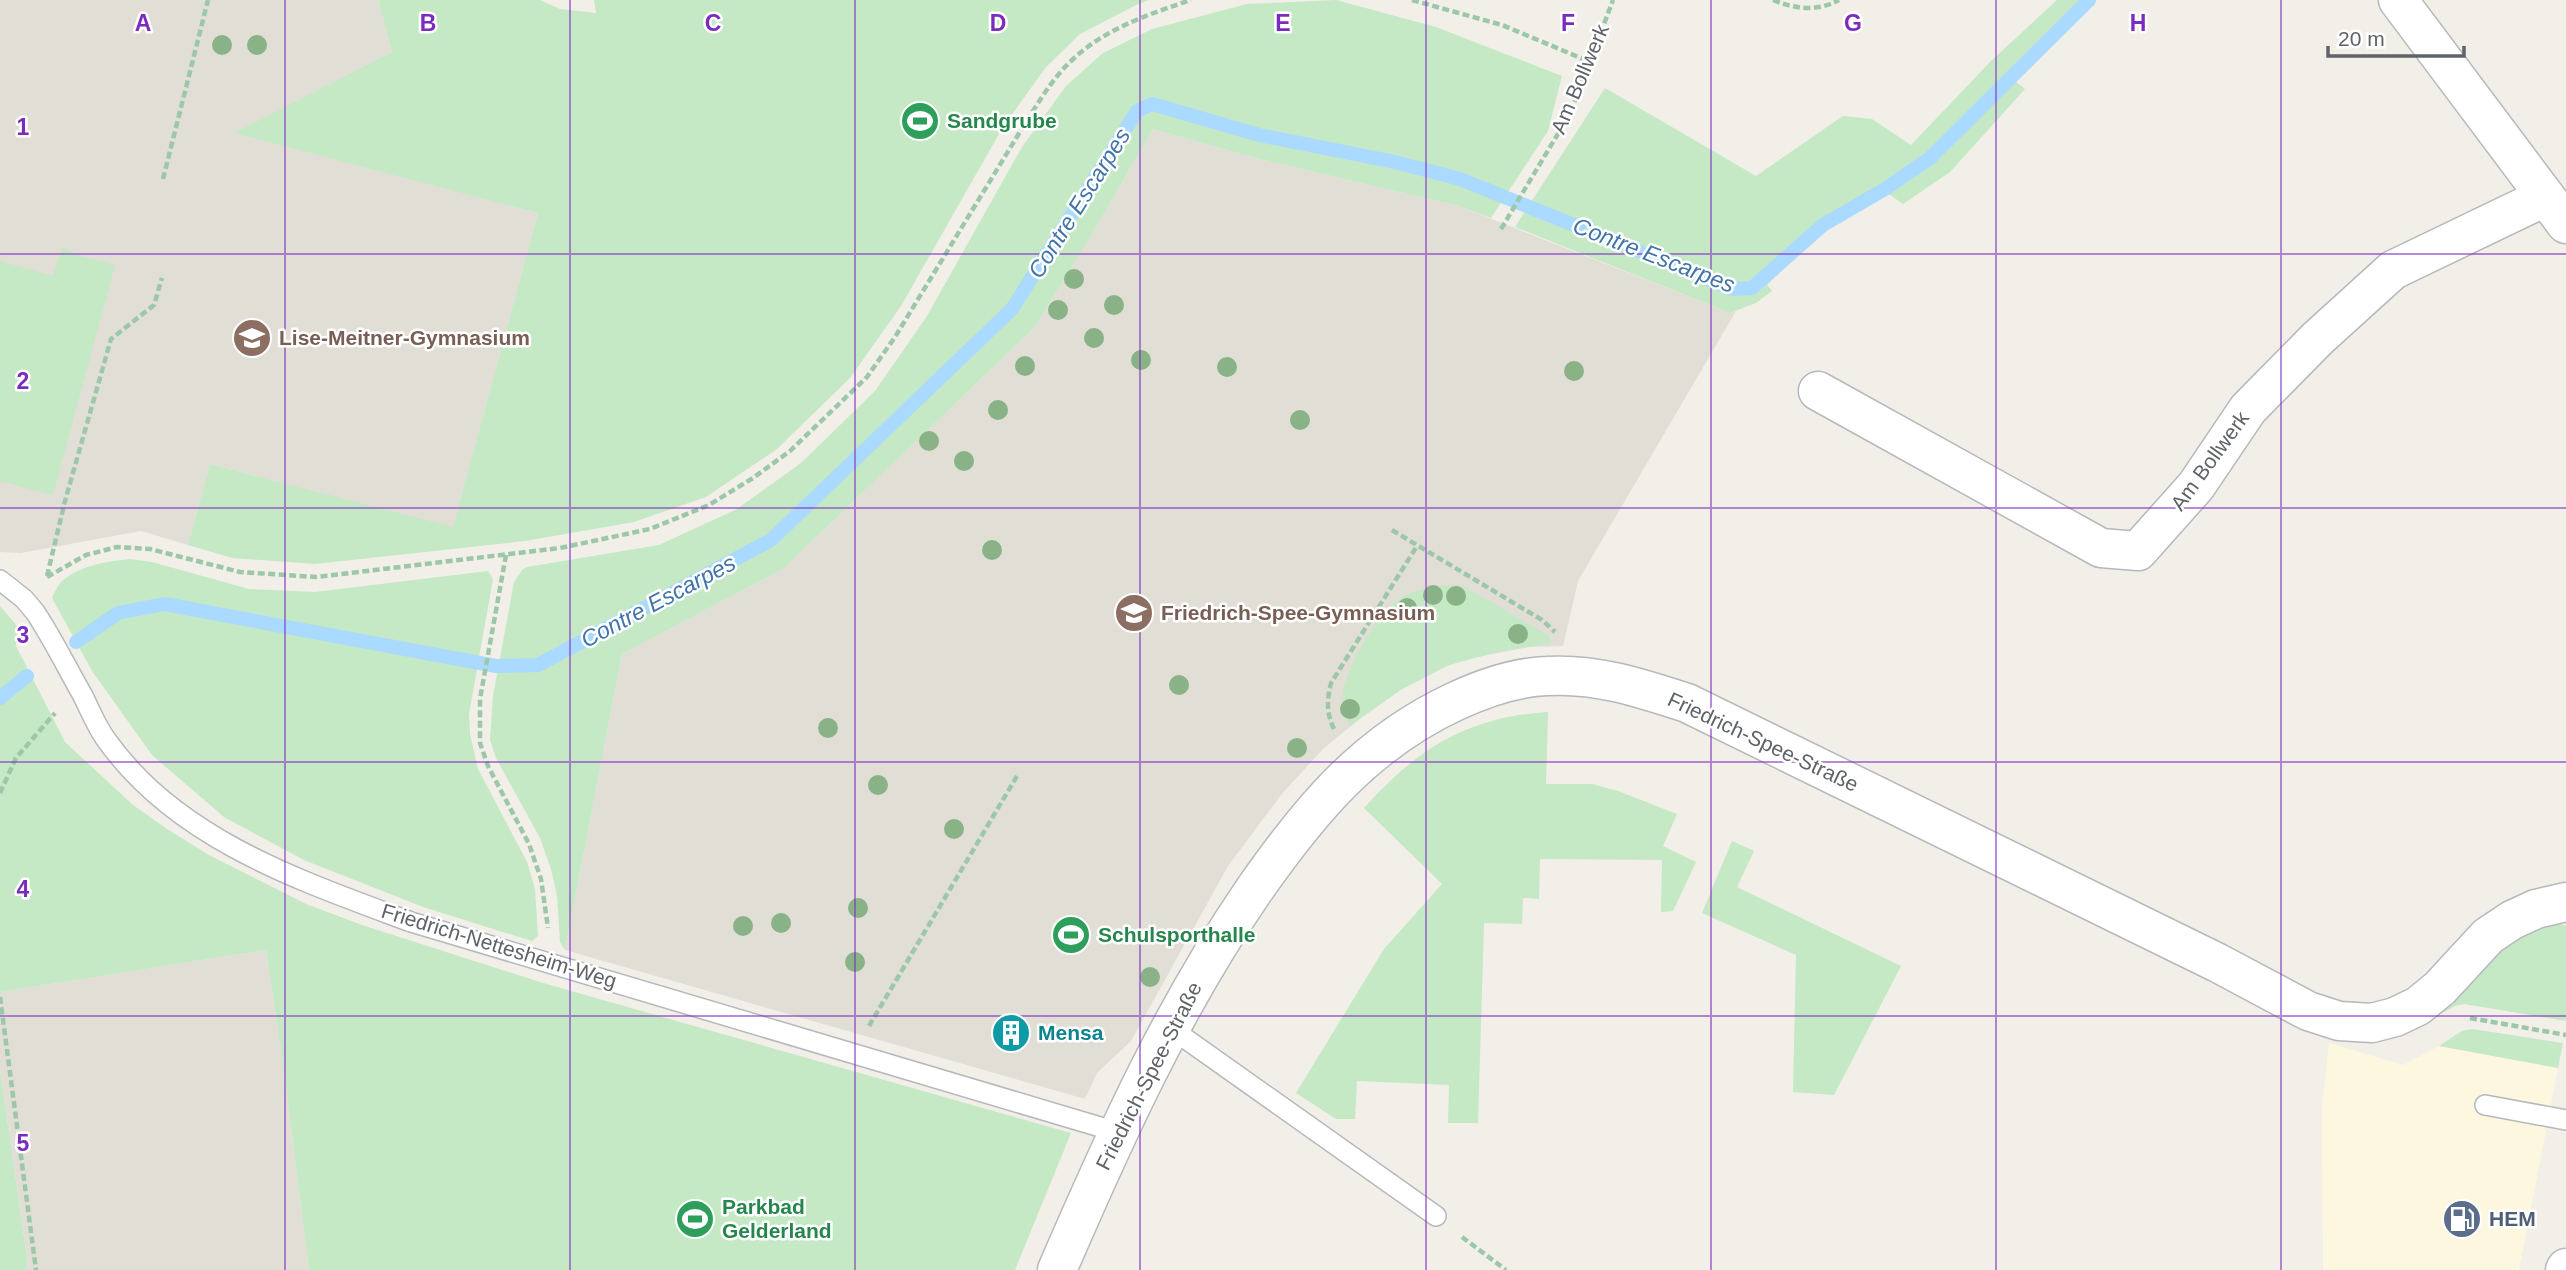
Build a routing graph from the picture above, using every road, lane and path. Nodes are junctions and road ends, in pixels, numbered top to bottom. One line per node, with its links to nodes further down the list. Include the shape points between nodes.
1 (208, 0): 9 (path)
2 (1191, 0): 16 (path, via 1093,42 1052,82 867,377 790,451 709,505 676,519 603,540)
3 (1412, 0): 8 (path, via 1502,25)
4 (1613, 0): 8 (path, Am Bollwerk)
5 (1773, 0): 6 (path, via 1797,8 1816,8)
6 (1839, 0)
7 (2398, 0): 10 (street, Am Bollwerk)
8 (1588, 61): 11 (path, Am Bollwerk, via 1571,112)
9 (163, 179)
10 (2556, 210): 13 (street, Am Bollwerk, via 2393,270 2317,338 2248,409 2196,486 2138,551 2101,548)
11 (1501, 229)
12 (162, 278): 17 (path, via 154,305 111,339)
13 (1818, 391)
14 (1392, 530): 15 (path)
15 (1417, 546): 20 (path, via 1542,620 1562,639); 22 (path, via 1331,683 1327,702 1332,727)
16 (506, 555): 17 (path, via 316,577 240,572 150,549 117,547 86,555); 26 (path, via 482,694 480,743 541,879)
17 (47, 577): 19 (path)
18 (0, 580): 19 (lane, Friedrich-Nettesheim-Weg)
19 (24, 599): 21 (lane, Friedrich-Nettesheim-Weg, via 49,633)
20 (1566, 676): 22 (street, Friedrich-Spee-Straße, via 1520,680 1469,695 1404,728); 25 (street, Friedrich-Spee-Straße, via 1627,683 1687,703 2308,1011 2339,1020 2372,1023 2418,1006 2488,936 2536,909)
21 (83, 697): 24 (path, via 58,710 43,725 16,758); 26 (lane, Friedrich-Nettesheim-Weg, via 127,766 215,837 296,879 411,922)
22 (1359, 764): 29 (street, Friedrich-Spee-Straße, via 1288,841)
23 (1017, 776): 31 (path)
24 (0, 793)
25 (2566, 902)
26 (551, 964): 31 (lane, Friedrich-Nettesheim-Weg)
27 (0, 997): 36 (path)
28 (2462, 1019): 30 (path)
29 (1169, 1027): 34 (street, Friedrich-Spee-Straße); 35 (lane)
30 (2566, 1035)
31 (853, 1054): 34 (lane, Friedrich-Nettesheim-Weg)
32 (2485, 1105): 33 (lane)
33 (2566, 1120)
34 (1117, 1132): 37 (street, Friedrich-Spee-Straße)
35 (1436, 1216): 38 (path)
36 (36, 1270)
37 (1057, 1270)
38 (1506, 1270)

